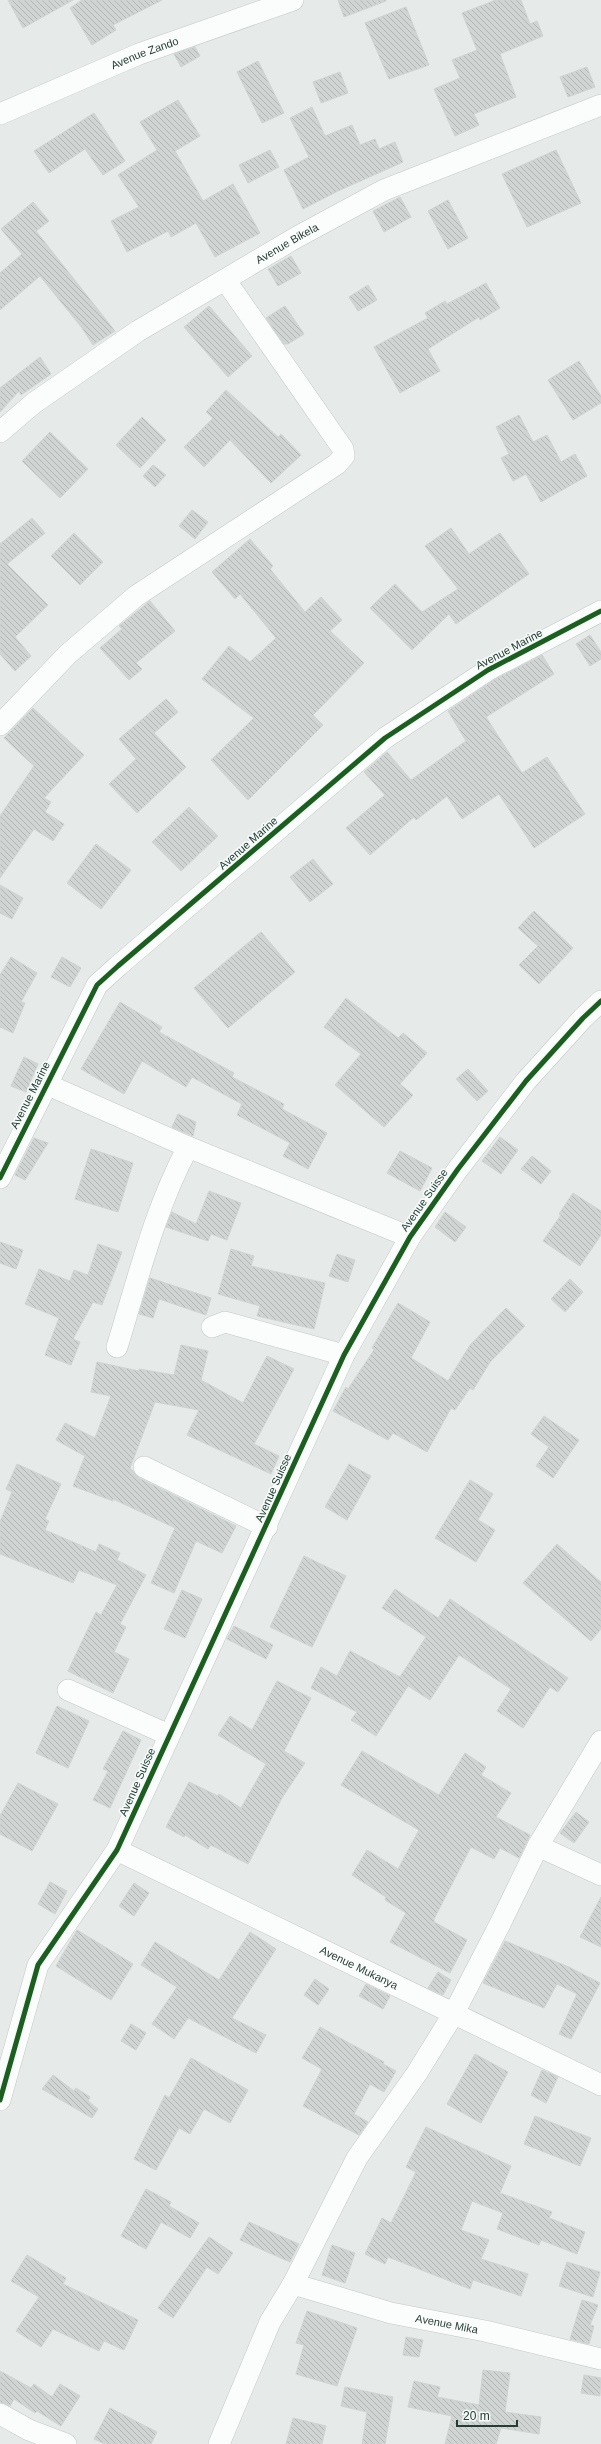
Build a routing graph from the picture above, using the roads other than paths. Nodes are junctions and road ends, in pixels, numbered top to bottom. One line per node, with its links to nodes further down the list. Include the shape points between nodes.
1 (293, 0): 3 (street, Avenue Zando, via 139,54)
2 (601, 105): 4 (street, Avenue Bikela, via 384,190 297,237)
3 (0, 114)
4 (226, 280): 5 (street, Avenue Bikela, via 138,331 34,403); 7 (street, via 343,449 344,456 337,464 136,596 68,654)
5 (0, 432)
6 (601, 611): 9 (street, Avenue Marine, via 488,670 385,738 97,986)
7 (0, 725)
8 (601, 1001): 12 (street, Avenue Suisse, via 526,1081 458,1169)
9 (46, 1084): 10 (street); 11 (street, Avenue Marine)
10 (188, 1147): 12 (street); 14 (street, via 163,1198 148,1239)
11 (0, 1178)
12 (410, 1237): 15 (street, Avenue Suisse)
13 (212, 1327): 15 (street, via 226,1322)
14 (117, 1347)
15 (344, 1355): 17 (street, Avenue Suisse)
16 (144, 1467): 17 (street)
17 (267, 1527): 19 (street, Avenue Suisse)
18 (68, 1690): 19 (street)
19 (169, 1735): 22 (street, Avenue Suisse)
20 (601, 1741): 21 (street)
21 (538, 1846): 23 (street); 24 (street)
22 (117, 1850): 24 (street, Avenue Mukanya); 26 (street, Avenue Suisse, via 38,1965 21,2018)
23 (601, 1875)
24 (454, 2013): 25 (street, Avenue Mukanya); 27 (street, via 417,2073 357,2158)
25 (601, 2085)
26 (0, 2100)
27 (293, 2284): 28 (street, Avenue Mika, via 391,2313 485,2331); 31 (street, via 270,2322)
28 (601, 2359)
29 (0, 2414): 30 (street, via 29,2430)
30 (66, 2444)
31 (219, 2444)

